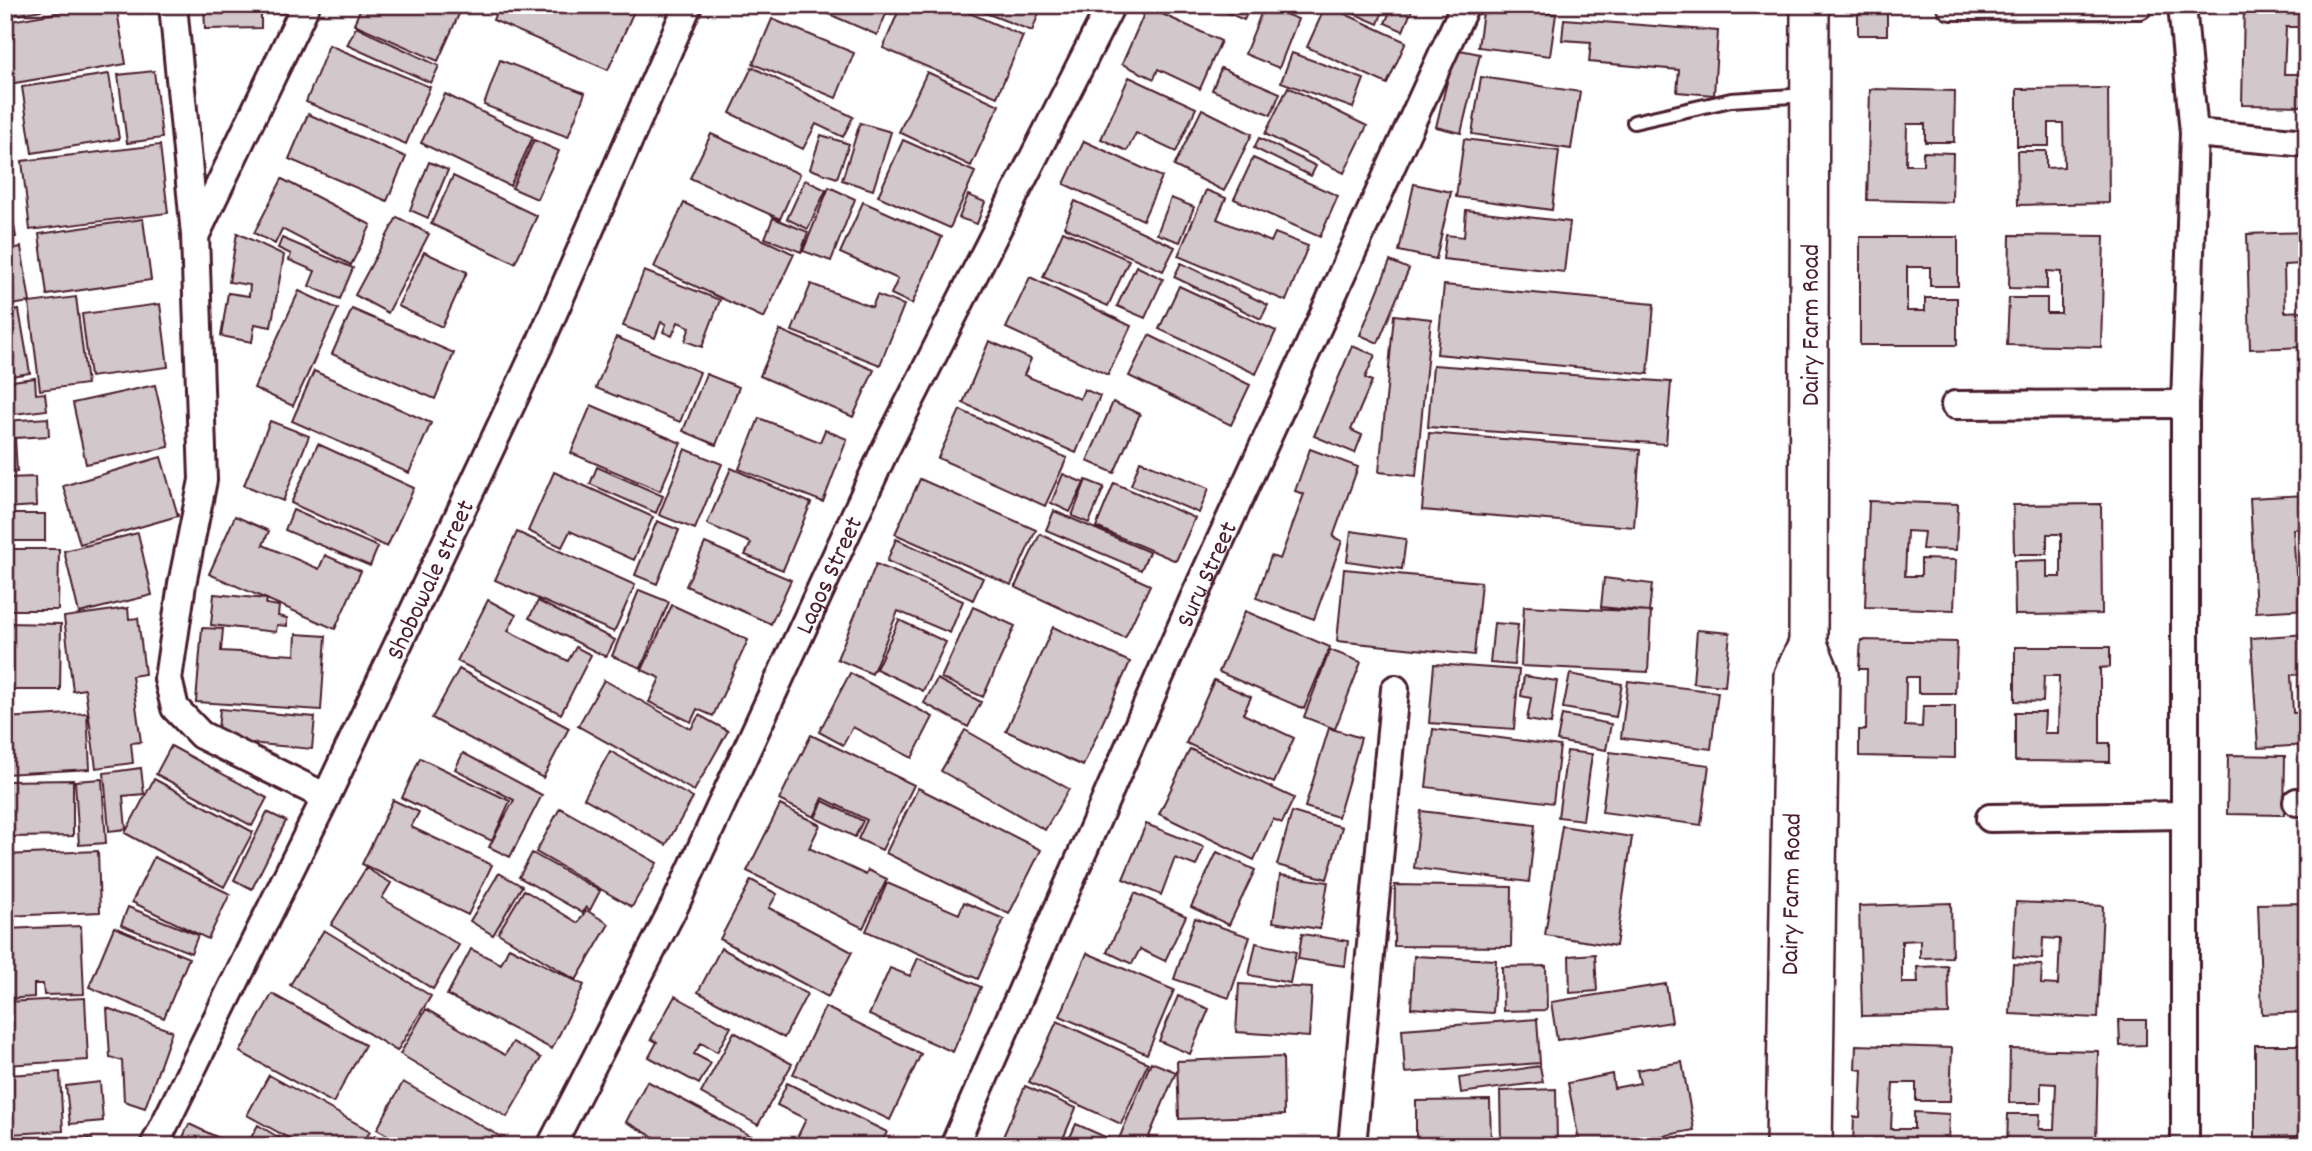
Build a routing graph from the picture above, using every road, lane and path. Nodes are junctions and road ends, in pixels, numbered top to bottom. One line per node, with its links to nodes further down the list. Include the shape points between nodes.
1 (173, 5): 14 (street)
2 (306, 5): 14 (street)
3 (688, 5): 19 (street, Shobowale street, via 541,341)
4 (1111, 5): 23 (street, Lagos Street, via 884,452 675,905)
5 (1465, 5): 24 (street, Suru Street, via 1188,611)
6 (1810, 5): 10 (main road, Dairy Farm Road)
7 (2139, 5): 9 (street)
8 (2182, 5): 12 (street)
9 (1951, 6)
10 (1810, 95): 11 (lane, via 1731,100); 17 (main road, Dairy Farm Road)
11 (1634, 122)
12 (2194, 133): 13 (street); 15 (street)
13 (2307, 143)
14 (195, 235): 19 (street, via 203,480 168,679 175,708 201,735)
15 (2185, 404): 16 (street); 20 (street)
16 (1955, 405)
17 (1808, 644): 26 (main road, Dairy Farm Road, via 1793,675); 27 (main road, Dairy Farm Road, via 1820,673)
18 (1395, 690): 25 (street)
19 (326, 797): 22 (street, Shobowale street)
20 (2184, 815): 21 (street); 28 (street)
21 (1990, 818)
22 (154, 1146)
23 (551, 1146)
24 (954, 1146)
25 (1352, 1146)
26 (1785, 1146)
27 (1813, 1146)
28 (2185, 1146)

